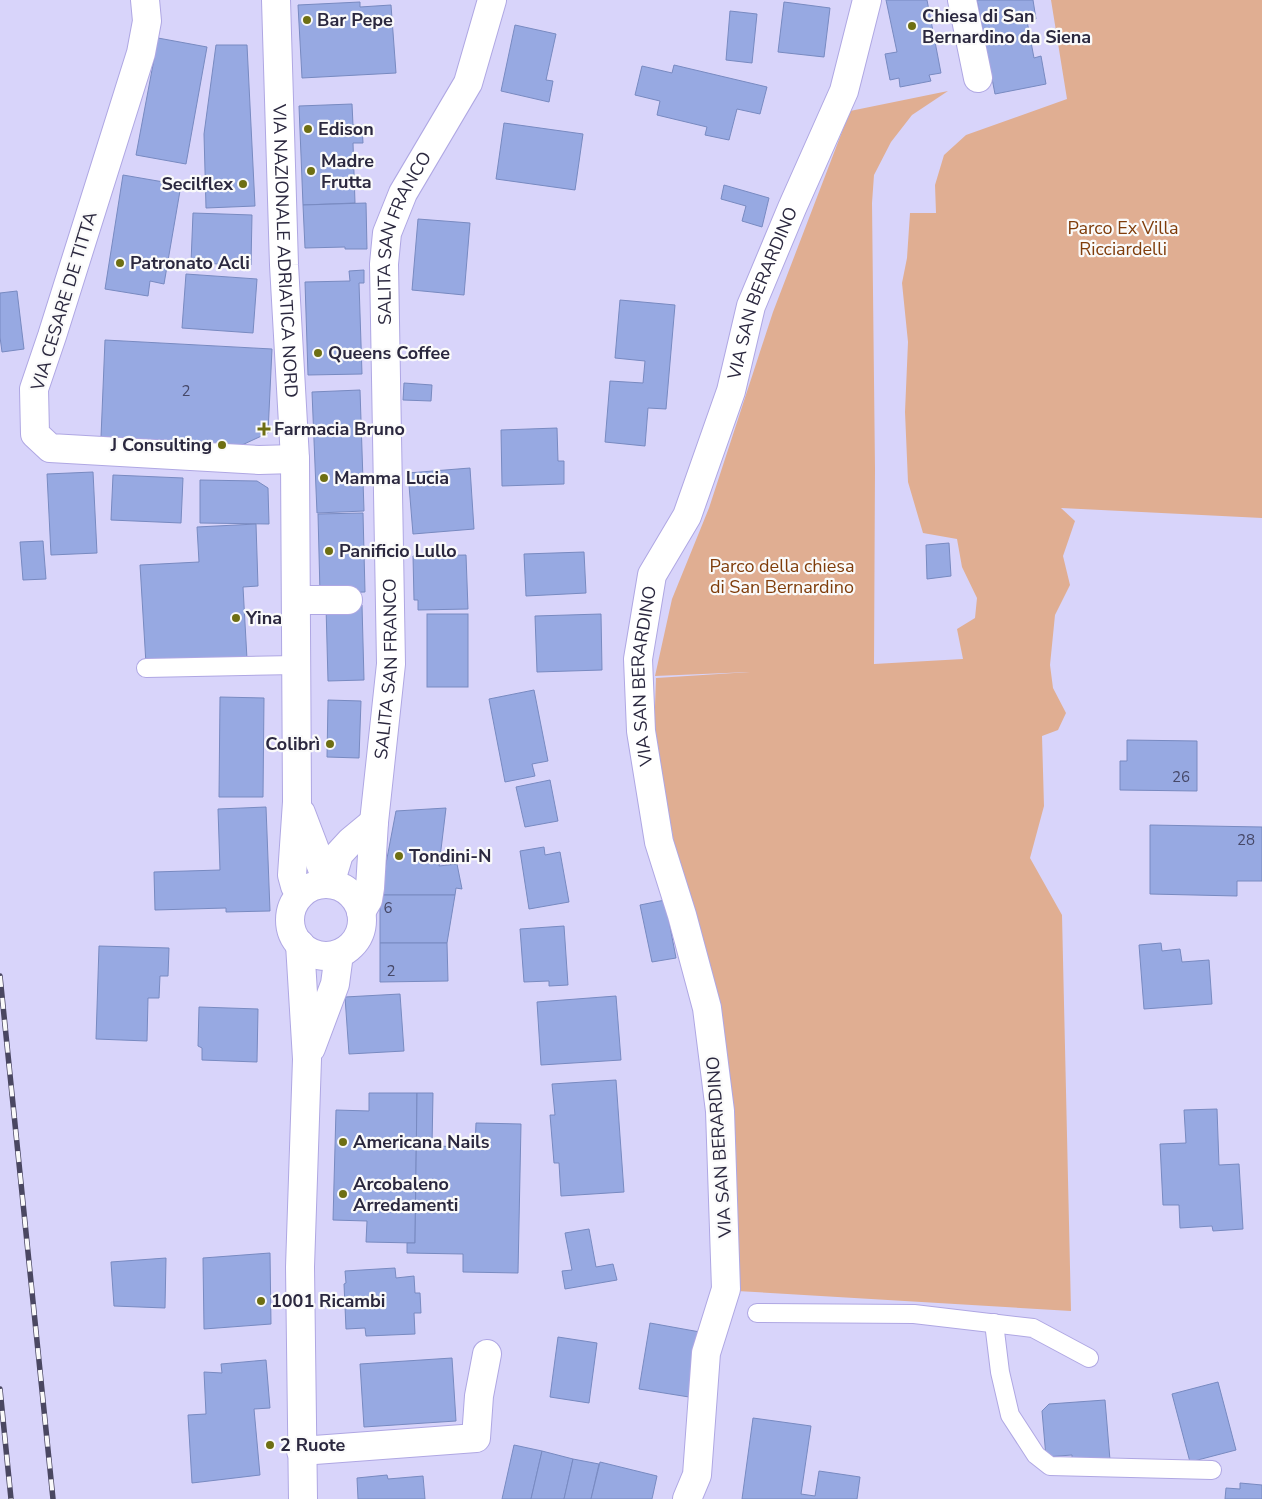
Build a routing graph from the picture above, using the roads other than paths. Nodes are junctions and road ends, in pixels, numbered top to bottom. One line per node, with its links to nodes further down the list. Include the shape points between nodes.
1 (145, 0): 7 (main road, VIA CESARE DE TITTA, via 147,21 141,53 34,390 36,434 50,448)
2 (276, 0): 7 (main road, VIA NAZIONALE ADRIATICA NORD, via 284,265)
3 (492, 0): 13 (main road, SALITA SAN FRANCO, via 468,83 403,193 388,233 384,264 391,664)
4 (867, 0): 27 (main road, VIA SAN BERARDINO, via 844,92 752,306 730,391 687,516 652,575 638,659 642,731 660,842 708,1008 720,1111 726,1289 706,1353 697,1475)
5 (962, 0): 6 (main road)
6 (978, 78)
7 (295, 460): 8 (main road, VIA NAZIONALE ADRIATICA NORD)
8 (296, 600): 9 (main road); 10 (main road, VIA NAZIONALE ADRIATICA NORD)
9 (348, 600)
10 (296, 665): 11 (lane); 12 (main road, VIA NAZIONALE ADRIATICA NORD)
11 (146, 668)
12 (297, 802): 14 (main road, VIA NAZIONALE ADRIATICA NORD); 15 (main road, VIA NAZIONALE ADRIATICA NORD, via 292,875)
13 (374, 822): 14 (main road, via 339,854); 16 (main road, SALITA SAN FRANCO, via 370,888)
14 (329, 884): 15 (main road, via 309,888); 16 (main road, via 350,893)
15 (301, 894): 17 (main road, via 291,914 294,935)
16 (361, 912): 18 (main road, via 360,932 348,949)
17 (300, 944): 18 (main road, via 318,955); 19 (main road)
18 (339, 954): 19 (main road, via 335,984)
19 (307, 1059): 24 (main road, via 300,1267)
20 (757, 1313): 21 (lane, via 914,1314)
21 (994, 1323): 23 (lane, via 1033,1328); 25 (lane, via 1010,1415 1036,1455 1050,1466)
22 (487, 1354): 24 (main road, via 476,1438)
23 (1089, 1358)
24 (302, 1451): 26 (main road)
25 (1212, 1470)
26 (303, 1499)
27 (687, 1499)

